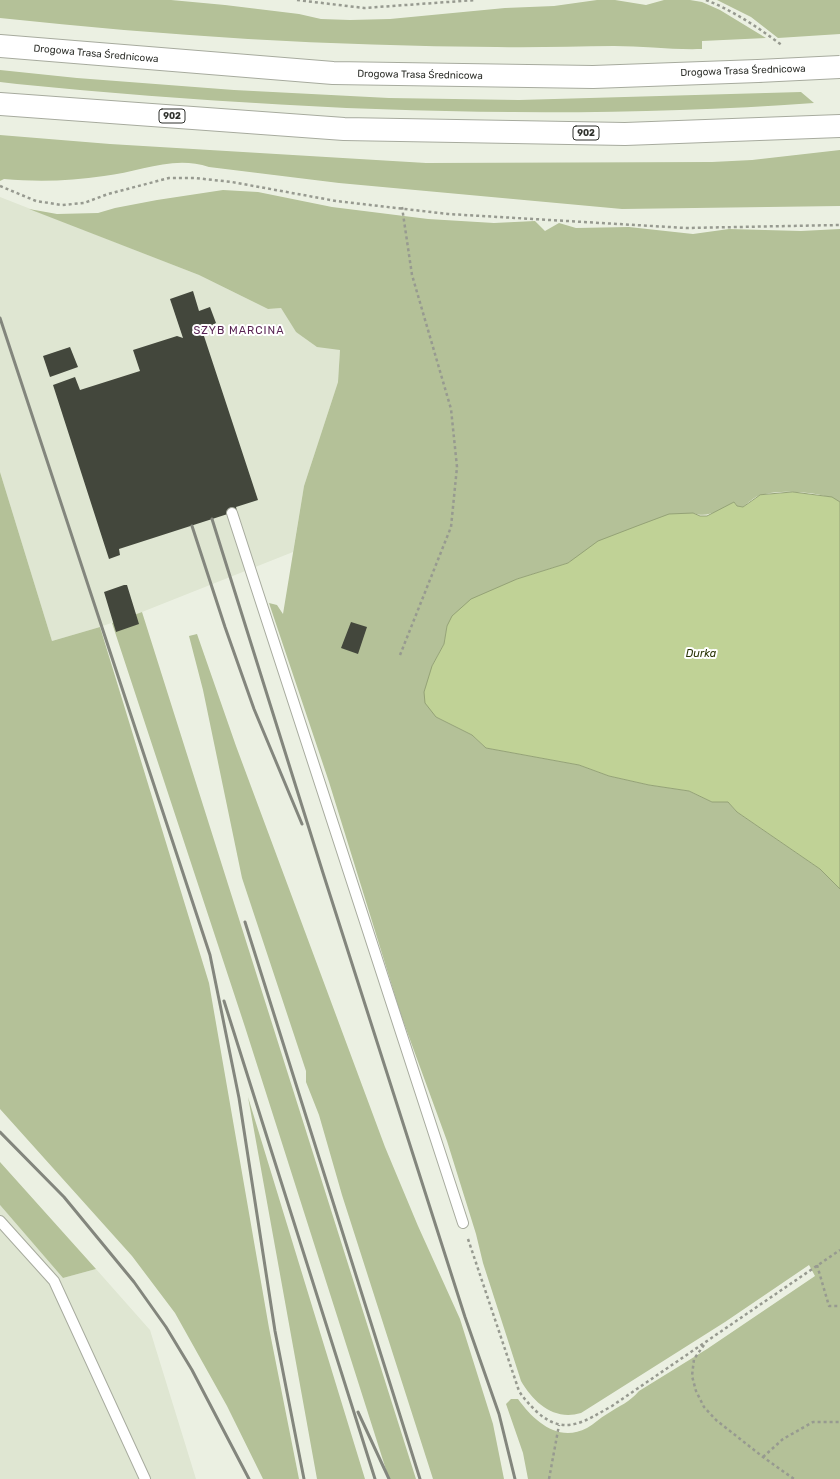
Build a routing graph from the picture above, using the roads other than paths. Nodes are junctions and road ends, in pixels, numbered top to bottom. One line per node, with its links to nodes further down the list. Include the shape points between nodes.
1 (0, 46): 2 (main road, Drogowa Trasa Średnicowa, bridge, via 333,73 593,77)
2 (840, 67)
3 (0, 104): 4 (main road, 902, via 344,128 625,134)
4 (834, 126)
5 (232, 513): 7 (lane)
6 (0, 1222): 8 (lane, via 54,1281)
7 (463, 1223)
8 (144, 1479)

